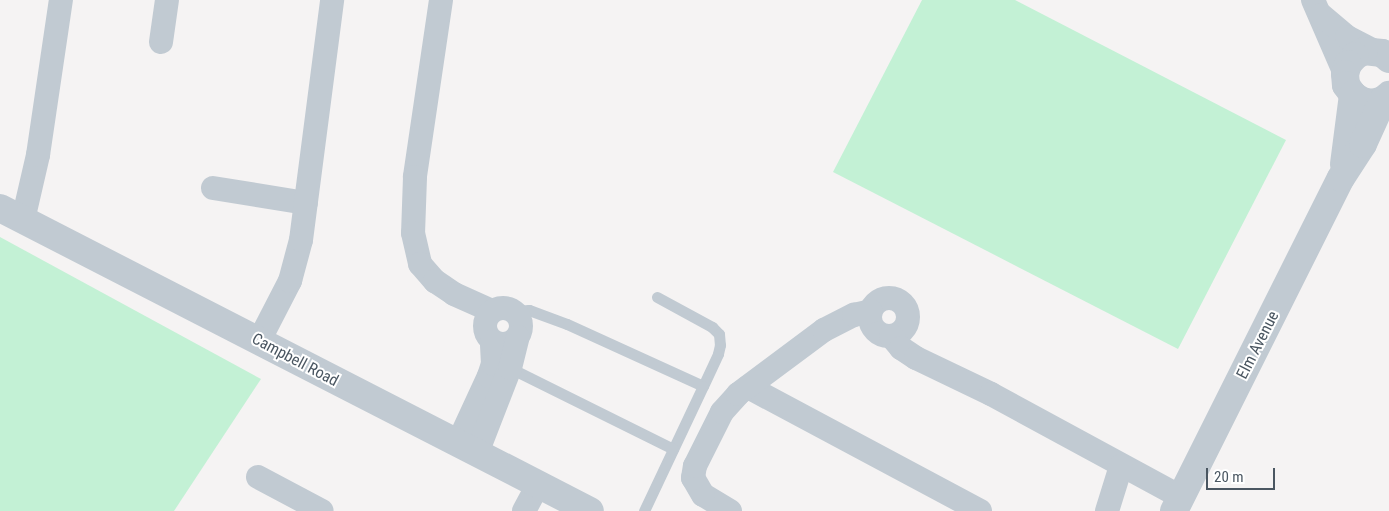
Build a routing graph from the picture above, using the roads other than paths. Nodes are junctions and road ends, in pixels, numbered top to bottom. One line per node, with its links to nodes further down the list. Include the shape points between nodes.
1 (61, 0): 13 (street, via 38,156)
2 (167, 0): 6 (street)
3 (332, 0): 12 (street)
4 (441, 0): 16 (street, via 415,177 413,234 420,264 441,286)
5 (1315, 6): 7 (street, Elm Avenue, via 1347,37); 8 (street, Elm Avenue)
6 (161, 42)
7 (1384, 53): 8 (street, via 1364,51 1355,56 1348,64)
8 (1349, 85): 9 (street, via 1362,101 1372,103); 10 (street, Elm Avenue, via 1348,145)
9 (1386, 97): 10 (street, Elm Avenue, via 1363,144)
10 (1341, 178): 27 (street, Elm Avenue)
11 (213, 188): 12 (street)
12 (306, 203): 18 (street, via 301,240 290,281)
13 (11, 214): 18 (street, Campbell Road)
14 (657, 297): 20 (lane, via 719,334 718,354)
15 (871, 311): 17 (street, via 870,318 877,331); 17 (street, via 880,300 887,298 901,302 906,308 907,322 898,334); 21 (street, via 824,330)
16 (495, 323): 19 (street, via 506,345 518,337); 20 (lane, via 529,310); 22 (street, via 493,364)
17 (891, 336): 24 (street, via 916,358 991,394)
18 (259, 342): 22 (street, Campbell Road)
19 (510, 368): 22 (street); 23 (lane)
20 (703, 386): 23 (lane)
21 (748, 387): 32 (street, via 717,419 694,466 693,478 703,495); 33 (street)
22 (467, 448): 26 (street, Campbell Road)
23 (673, 449): 31 (lane)
24 (1121, 466): 27 (street); 34 (street)
25 (258, 477): 28 (street)
26 (538, 484): 29 (street); 30 (street, Campbell Road)
27 (1178, 504)
28 (322, 511)
29 (524, 511)
30 (590, 511)
31 (644, 511)
32 (730, 511)
33 (980, 511)
34 (1108, 511)

